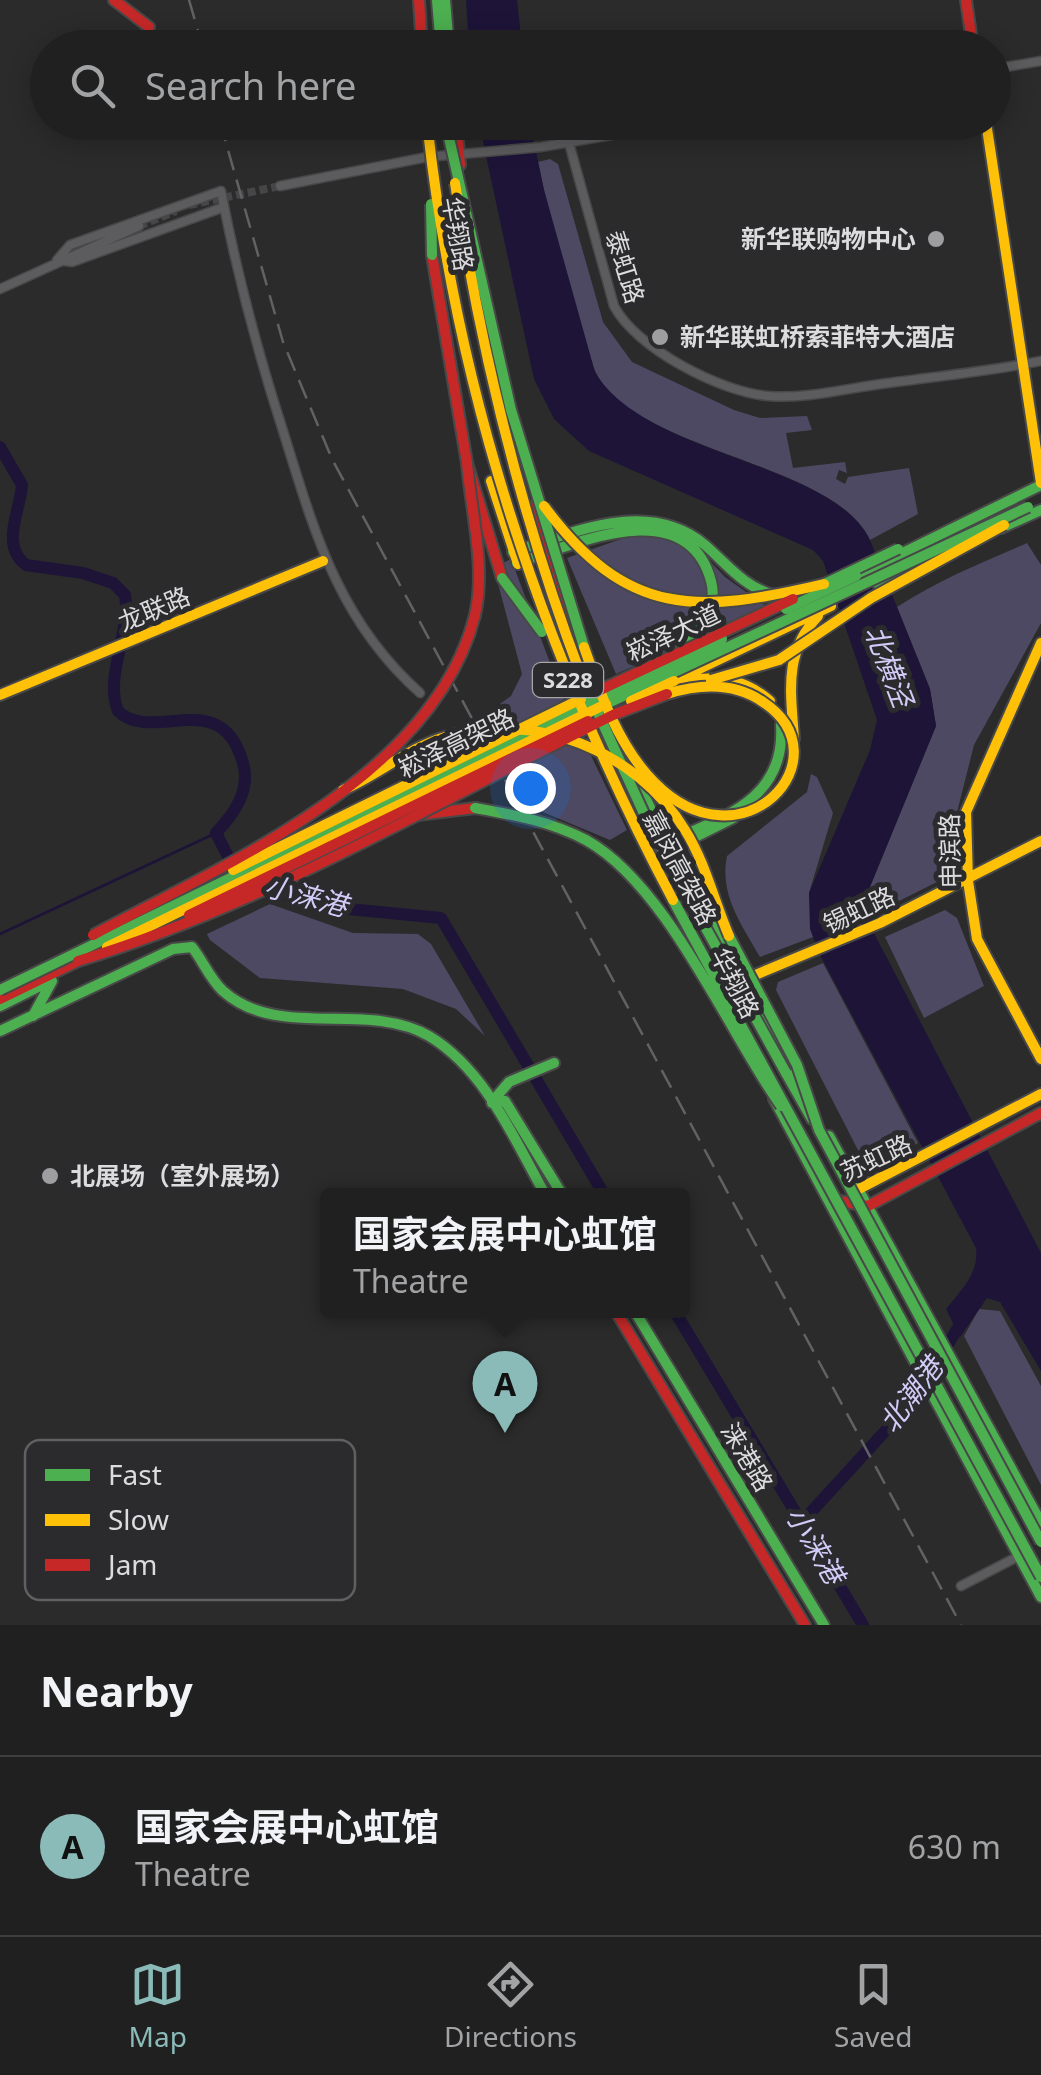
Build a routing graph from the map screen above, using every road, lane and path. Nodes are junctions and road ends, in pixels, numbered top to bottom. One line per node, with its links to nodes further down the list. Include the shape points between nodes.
1 (114, 0): 6 (main road)
2 (416, 0): 7 (main road)
3 (437, 0): 8 (main road)
4 (445, 0): 9 (main road)
5 (966, 0): 10 (main road)
6 (149, 27)
7 (418, 30)
8 (439, 30)
9 (448, 30)
10 (970, 30)
11 (1041, 61): 12 (street)
12 (1011, 66)
13 (426, 140): 22 (main road, 华翔路)
14 (427, 140): 24 (main road, 嘉闵高架路 / S228, bridge)
15 (452, 140): 67 (main road, 嘉闵高架路 / S228, bridge, via 492,393 585,685 644,815)
16 (453, 140): 33 (main road, bridge)
17 (455, 140): 21 (main road, 华翔路)
18 (591, 140): 20 (street)
19 (989, 140): 30 (main road)
20 (569, 144): 21 (street); 30 (street, 泰虹路, via 624,326 728,386 798,396)
21 (460, 155): 22 (street); 37 (main road, 华翔路, via 494,383)
22 (427, 157): 23 (street); 38 (main road, 华翔路, via 465,382)
23 (280, 186)
24 (432, 186): 31 (main road, bridge, via 432,256); 68 (main road, 嘉闵高架路 / S228, bridge, via 476,406 535,601 631,819)
25 (224, 207): 27 (street, via 72,262); 27 (street, via 221,191 70,245); 39 (street, via 259,355)
26 (139, 226): 27 (street)
27 (57, 260): 28 (street)
28 (0, 288)
29 (1041, 361): 30 (street, 泰虹路)
30 (1025, 364): 32 (main road)
31 (467, 463): 35 (main road, bridge, via 491,551 514,596 554,646 591,670 633,684 680,684 756,670); 49 (main road, bridge, via 477,580 459,665 418,723)
32 (1041, 482): 40 (main road, 崧泽高架路, bridge); 41 (main road, 崧泽大道, bridge)
33 (535, 493): 40 (main road, bridge, via 579,552 616,580 657,598 717,606); 50 (main road, bridge, via 593,667 599,682 612,712 619,728 643,770 679,803 724,818 763,807 790,774 790,733 768,705 743,690 700,686 648,700 616,716 600,723 521,761)
34 (1041, 501): 35 (main road, 崧泽高架路, bridge)
35 (1028, 508): 55 (main road, 崧泽高架路, bridge, via 541,734)
36 (1041, 510): 42 (main road, 崧泽大道, bridge)
37 (543, 549): 38 (main road); 41 (main road, bridge, via 622,521 672,523 749,587); 44 (main road, bridge, via 635,528 676,534 699,554 712,582 703,627); 52 (main road, 华翔路, via 621,752)
38 (515, 557): 53 (main road, 华翔路, via 570,694)
39 (323, 561): 46 (street, via 348,608); 47 (main road, 龙联路)
40 (856, 576): 58 (main road, 崧泽高架路, bridge)
41 (802, 594): 44 (main road, 崧泽大道, bridge)
42 (830, 606): 45 (main road, 崧泽大道, bridge); 48 (main road, bridge, via 808,624 789,660 794,734)
43 (1041, 642): 54 (main road, 申滨路, via 966,812)
44 (675, 654): 58 (main road, 崧泽大道, bridge)
45 (674, 681): 48 (main road, bridge, via 722,675 758,690 777,711); 57 (main road, 崧泽大道, bridge)
46 (420, 693)
47 (0, 695)
48 (781, 775): 52 (main road, via 758,805)
49 (342, 790): 58 (main road, bridge, via 256,848); 67 (main road, bridge, via 439,738 494,730 544,731 632,770 693,844 730,935 798,1066)
50 (409, 817): 55 (main road, bridge, via 174,932); 68 (main road, bridge, via 506,810 568,828 615,858 653,899 748,1066)
51 (1041, 841): 54 (main road, 锡虹路)
52 (668, 846): 53 (main road); 56 (main road, 华翔路)
53 (648, 856): 72 (main road, 华翔路)
54 (968, 881): 56 (main road, 锡虹路); 62 (main road, 申滨路, via 977,939)
55 (78, 961): 59 (main road, 崧泽高架路)
56 (742, 980): 71 (main road, 华翔路)
57 (52, 981): 59 (main road, 崧泽大道); 60 (main road)
58 (0, 988)
59 (0, 1003)
60 (33, 1016): 61 (main road); 65 (main road, via 173,949 192,948 238,1002 306,1016 377,1019 428,1035 460,1061)
61 (0, 1031)
62 (1041, 1058)
63 (554, 1063): 65 (main road, via 510,1082)
64 (1041, 1094): 71 (main road, 苏虹路)
65 (492, 1103): 69 (main road); 70 (main road, via 505,1101)
66 (1041, 1113): 73 (main road, 苏虹路)
67 (819, 1130): 77 (main road, 嘉闵高架路 / S228, bridge)
68 (804, 1136): 79 (main road, 嘉闵高架路 / S228, bridge)
69 (541, 1188)
70 (558, 1188)
71 (860, 1190): 72 (main road, 苏虹路); 73 (main road, 华翔路)
72 (828, 1199): 73 (main road, 苏虹路); 78 (main road, 华翔路)
73 (868, 1206): 76 (main road, 华翔路)
74 (620, 1318): 82 (main road)
75 (639, 1318): 83 (main road, 涞港路)
76 (1041, 1523)
77 (1041, 1543): 78 (main road)
78 (1019, 1556): 80 (street); 81 (main road, 华翔路)
79 (1041, 1577)
80 (961, 1586)
81 (1041, 1597)
82 (805, 1625)
83 (824, 1625)

